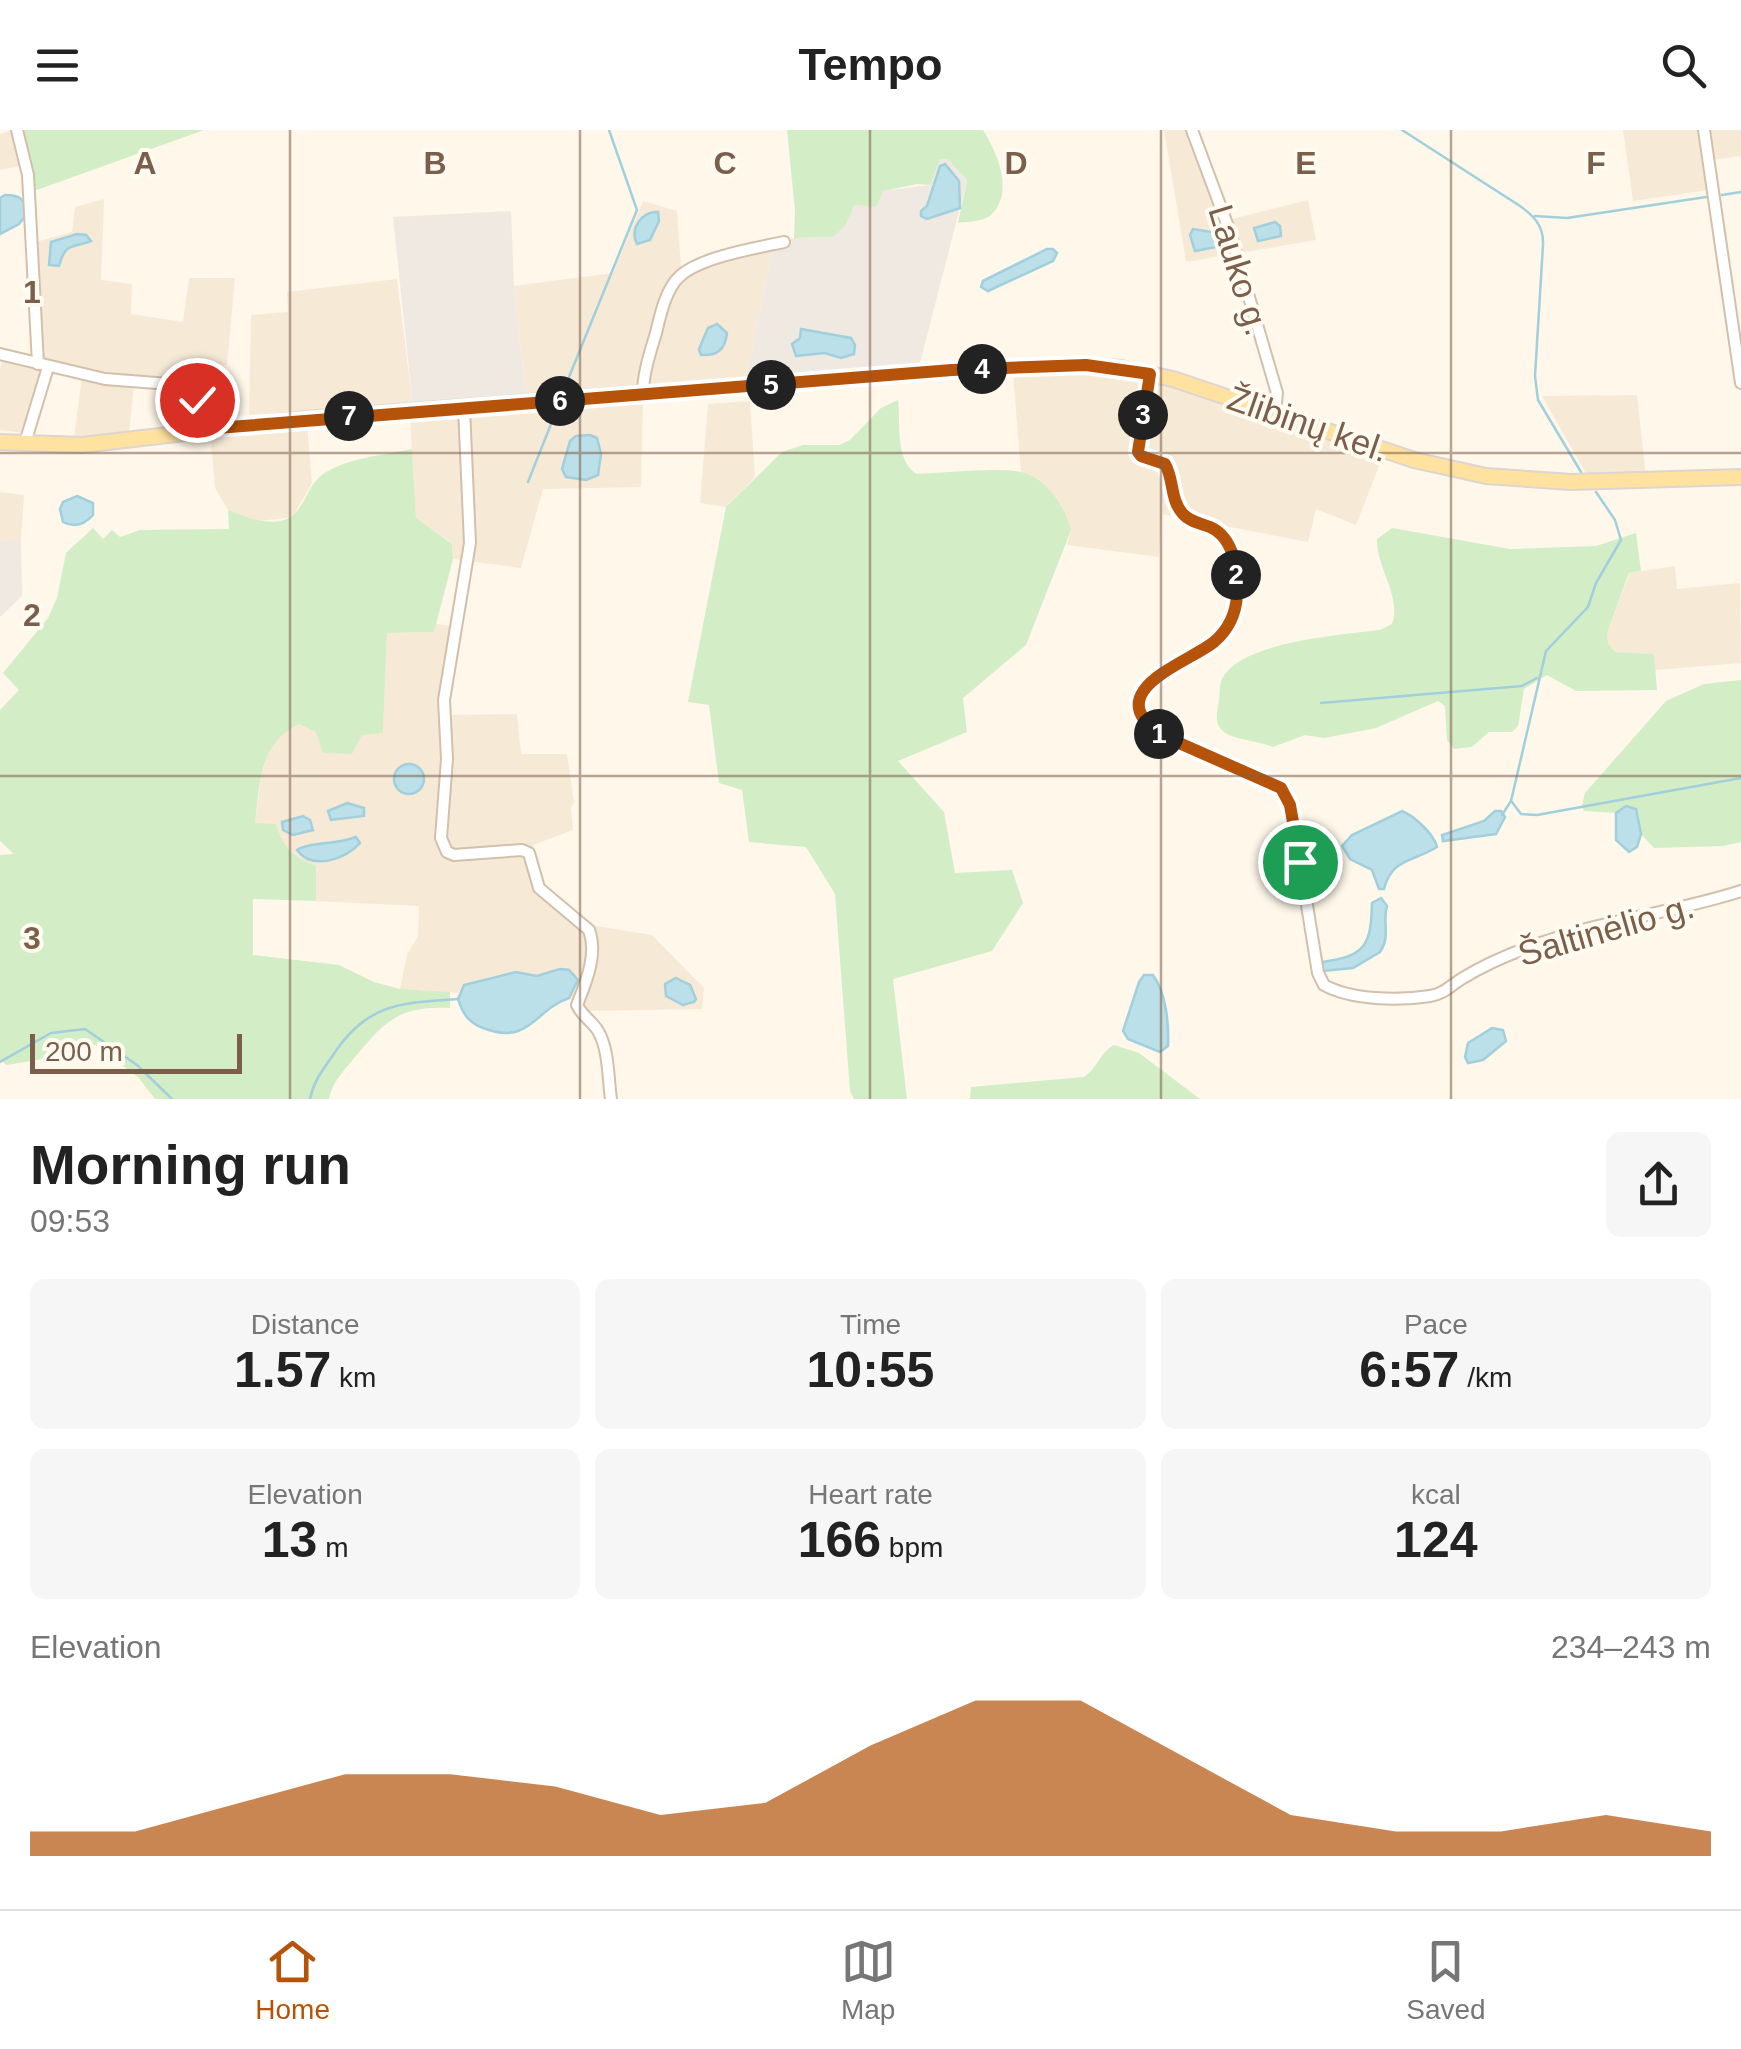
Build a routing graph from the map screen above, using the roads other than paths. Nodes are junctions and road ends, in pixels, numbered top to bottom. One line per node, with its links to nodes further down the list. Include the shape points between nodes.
1 (17, 130): 6 (street, via 28,175)
2 (1192, 130): 11 (street, Lauko g., via 1244,274 1278,393)
3 (1704, 130): 8 (street)
4 (784, 242): 9 (street, via 679,276 661,314)
5 (0, 354): 6 (street)
6 (43, 366): 12 (street, via 182,385 197,400); 14 (street)
7 (1150, 374): 9 (main road, Žlibinų kel., via 1068,365); 11 (main road, Žlibinų kel.); 16 (street, Šaltinėlio g., via 1138,452 1165,464 1184,516 1227,542 1237,595 1231,621 1214,642 1147,684 1142,713 1161,735 1273,782 1286,795 1324,984 1373,996 1432,996 1549,940)
8 (1741, 383)
9 (643, 394): 10 (main road, Žlibinų kel.)
10 (464, 408): 12 (main road, Žlibinų kel.); 17 (street, via 470,543 444,700 441,838 454,855 528,853 539,888 592,936 590,970 577,1004 602,1041)
11 (1275, 412): 15 (main road, Žlibinų kel., via 1414,460 1486,476 1571,482)
12 (204, 429): 14 (main road, Žlibinų kel., via 82,445)
13 (0, 442): 14 (main road, Žlibinų kel.)
14 (25, 443)
15 (1741, 477)
16 (1741, 891)
17 (611, 1099)

